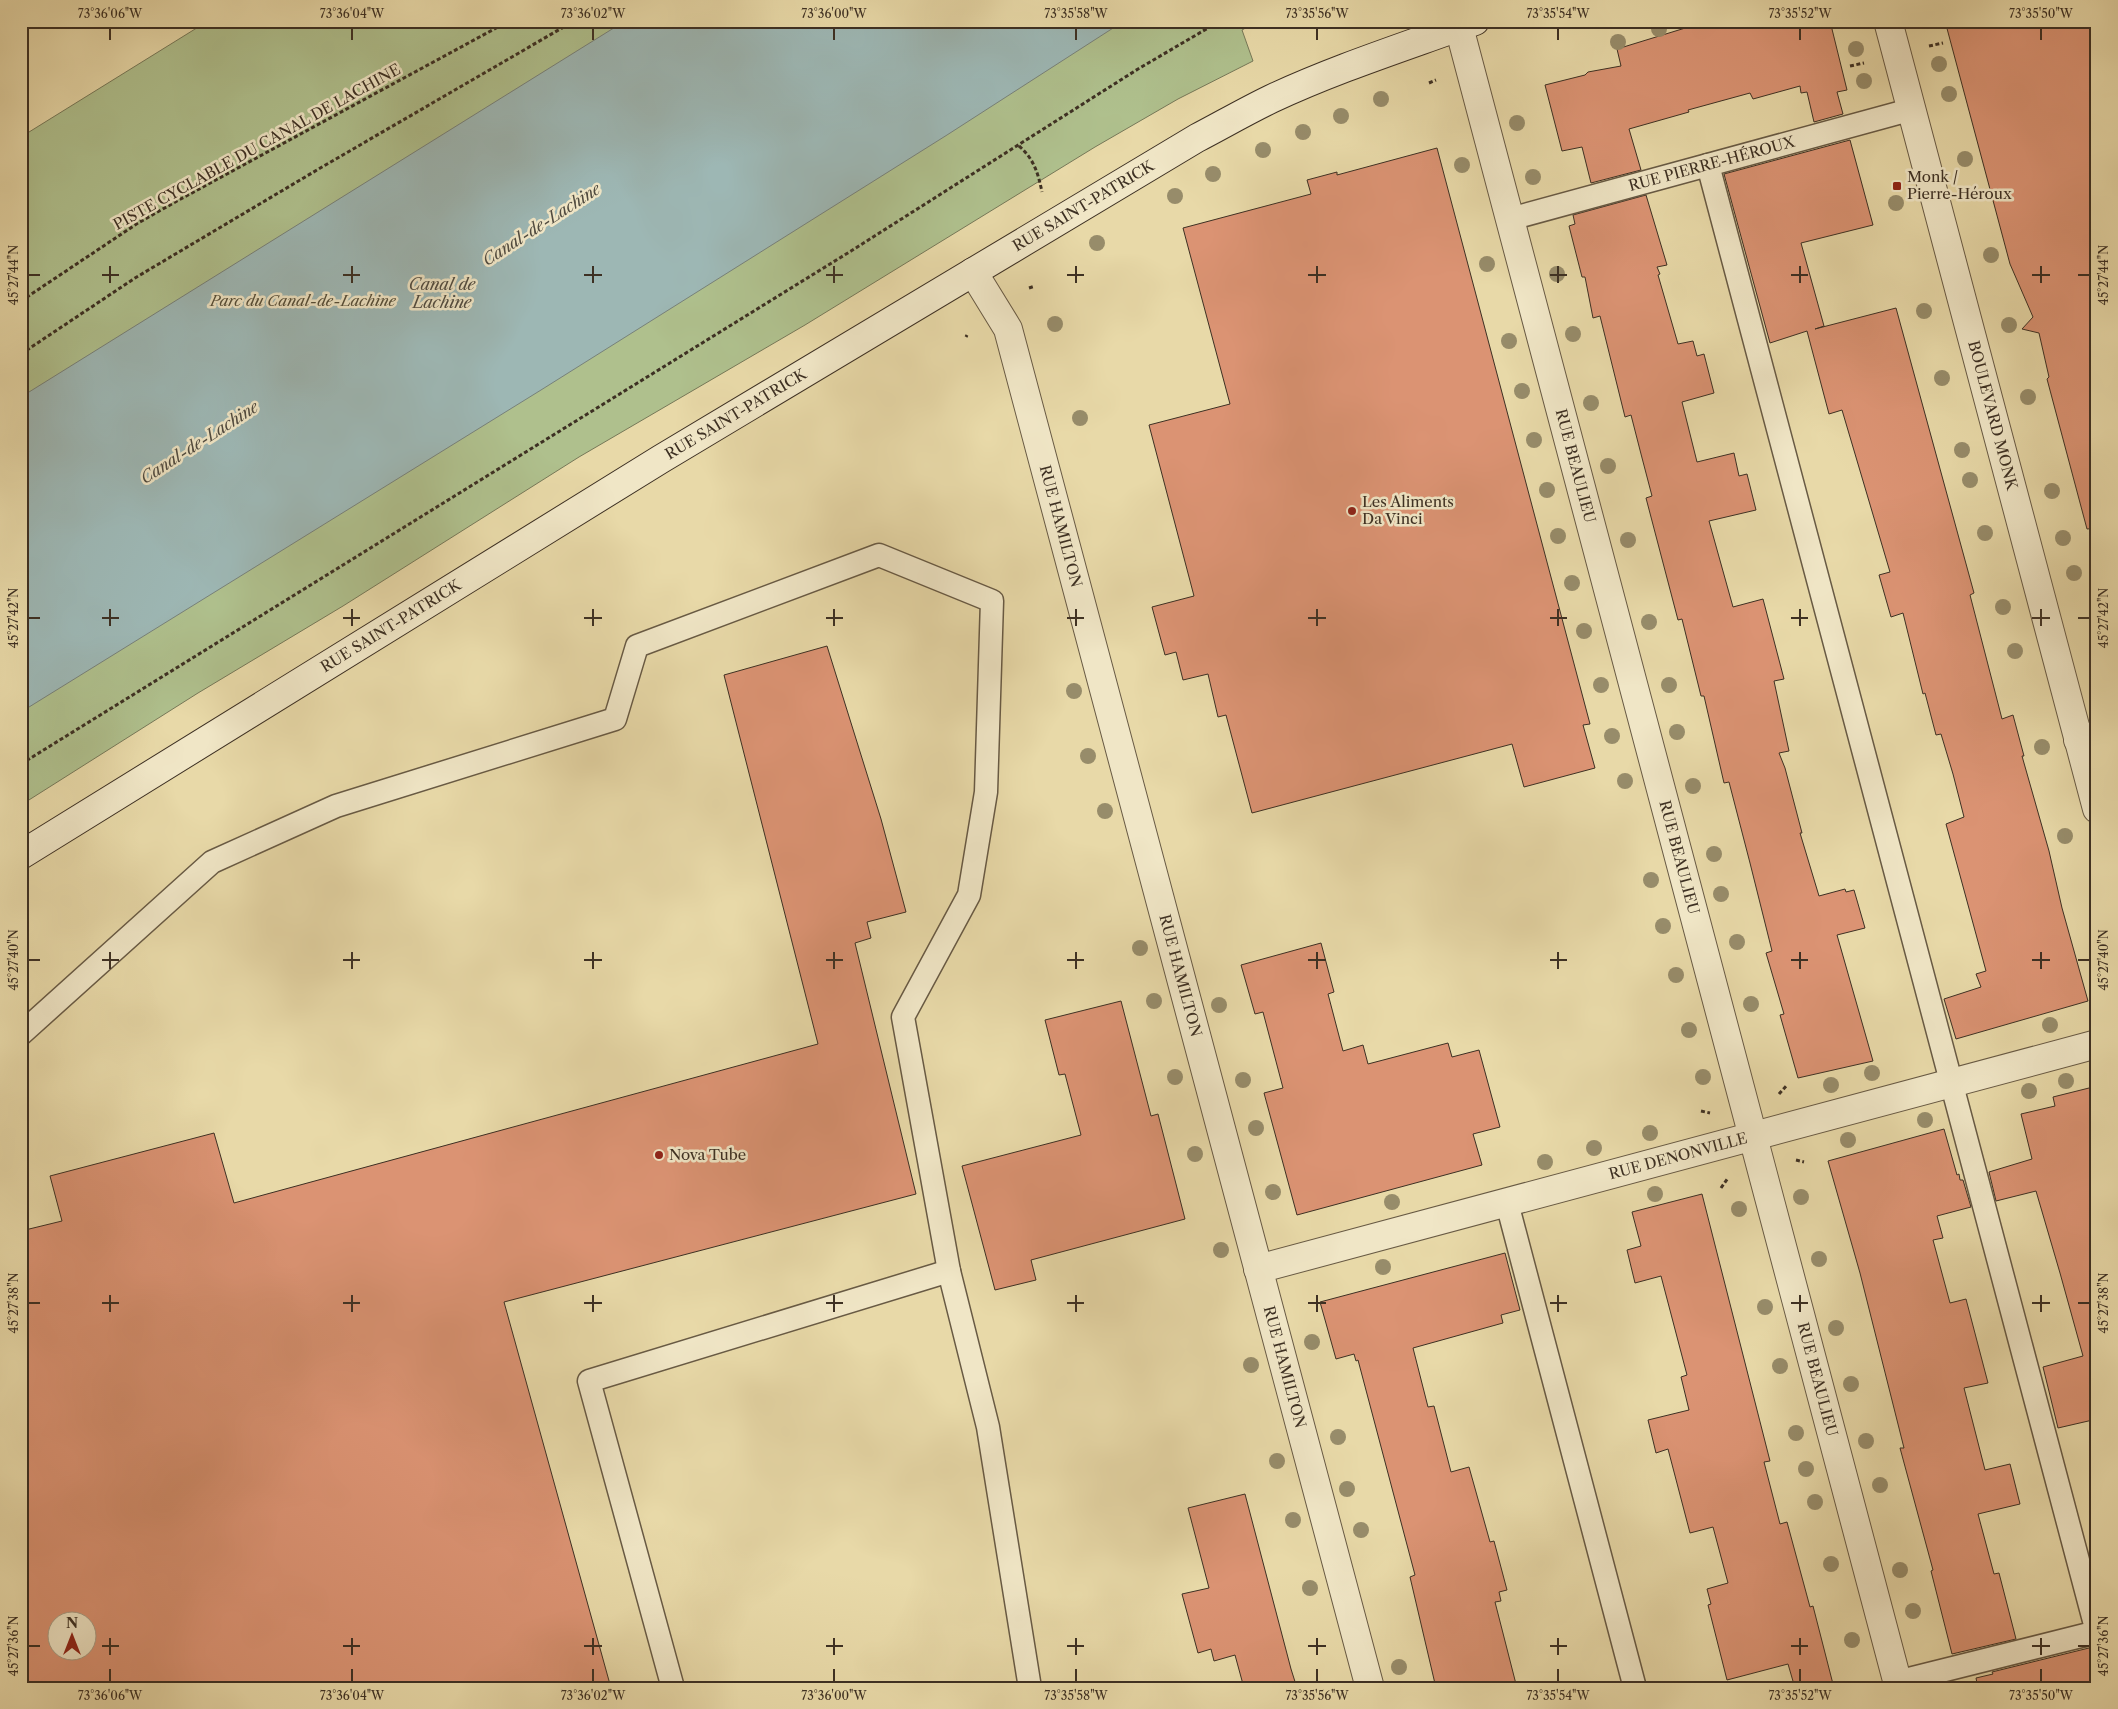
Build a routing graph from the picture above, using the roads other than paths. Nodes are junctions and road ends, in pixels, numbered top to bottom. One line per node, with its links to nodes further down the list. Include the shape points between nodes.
1 (1888, 21): 3 (street, BOULEVARD MONK)
2 (1467, 24): 5 (street, RUE BEAULIEU); 6 (street, RUE SAINT-PATRICK, via 1271,99 1197,138)
3 (1912, 109): 4 (lane, RUE PIERRE-HÉROUX); 7 (street, BOULEVARD MONK)
4 (1708, 165): 5 (lane, RUE PIERRE-HÉROUX); 12 (lane)
5 (1510, 219): 13 (street, RUE BEAULIEU)
6 (972, 272): 9 (street, RUE SAINT-PATRICK, via 477,571); 15 (street, RUE HAMILTON, via 1008,329)
7 (2088, 738): 8 (street, BOULEVARD MONK)
8 (2097, 808)
9 (21, 855)
10 (21, 1034): 16 (lane, via 212,862 336,806 615,719 637,646 879,555 992,601 986,792 970,895 903,1017)
11 (2097, 1044): 12 (street, RUE DENONVILLE)
12 (1951, 1083): 13 (street, RUE DENONVILLE); 17 (lane, via 2097,1632)
13 (1753, 1136): 14 (street, RUE DENONVILLE); 17 (street, RUE BEAULIEU)
14 (1507, 1202): 15 (street, RUE DENONVILLE); 21 (lane)
15 (1258, 1269): 20 (street, RUE HAMILTON)
16 (950, 1271): 18 (lane, via 589,1381); 19 (lane, via 988,1427)
17 (1898, 1685)
18 (673, 1688)
19 (1030, 1688)
20 (1370, 1688)
21 (1635, 1688)

